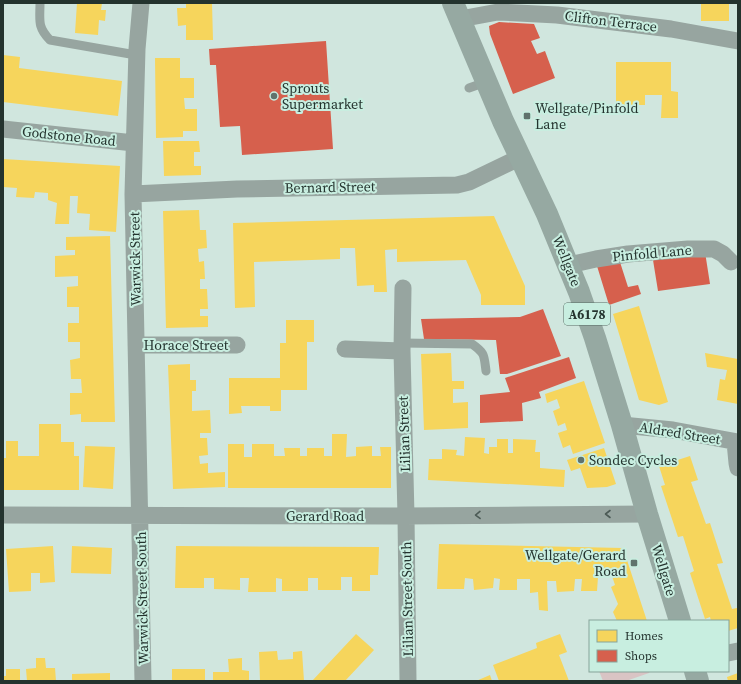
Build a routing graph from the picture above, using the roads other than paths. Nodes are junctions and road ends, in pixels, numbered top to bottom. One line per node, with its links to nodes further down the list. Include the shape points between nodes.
1 (40, 3): 5 (lane, via 40,27 50,40)
2 (140, 3): 5 (street, Warwick Street)
3 (456, 11): 4 (street, Clifton Terrace, via 557,15 671,29); 8 (main road, Wellgate / A6178, via 477,85 503,122)
4 (738, 42)
5 (136, 55): 7 (street, Warwick Street)
6 (3, 129): 7 (street, Godstone Road)
7 (134, 143): 9 (street, Warwick Street)
8 (521, 157): 9 (street, Bernard Street, via 469,182 457,185 237,189); 11 (main road, Wellgate / A6178)
9 (134, 194): 13 (street, Warwick Street)
10 (731, 262): 11 (street, Pinfold Lane, via 714,249 688,248 628,254)
11 (569, 265): 18 (main road, Wellgate / A6178)
12 (403, 288): 15 (street, Lilian Street)
13 (136, 345): 14 (street, Horace Street); 23 (street, Warwick Street)
14 (237, 345)
15 (402, 347): 16 (street); 17 (lane, via 472,344 481,350); 24 (street, Lilian Street)
16 (345, 349)
17 (486, 371)
18 (622, 424): 19 (street, Aldred Street); 22 (main road, Wellgate / A6178)
19 (737, 442): 20 (street)
20 (738, 468)
21 (3, 514): 23 (street, Gerard Road)
22 (647, 514): 24 (street, Gerard Road, one-way to 24); 25 (main road, Wellgate / A6178)
23 (140, 516): 24 (street, Gerard Road); 26 (street, Warwick Street South)
24 (406, 516): 27 (street, Lilian Street South)
25 (680, 620)
26 (143, 681)
27 (408, 681)

